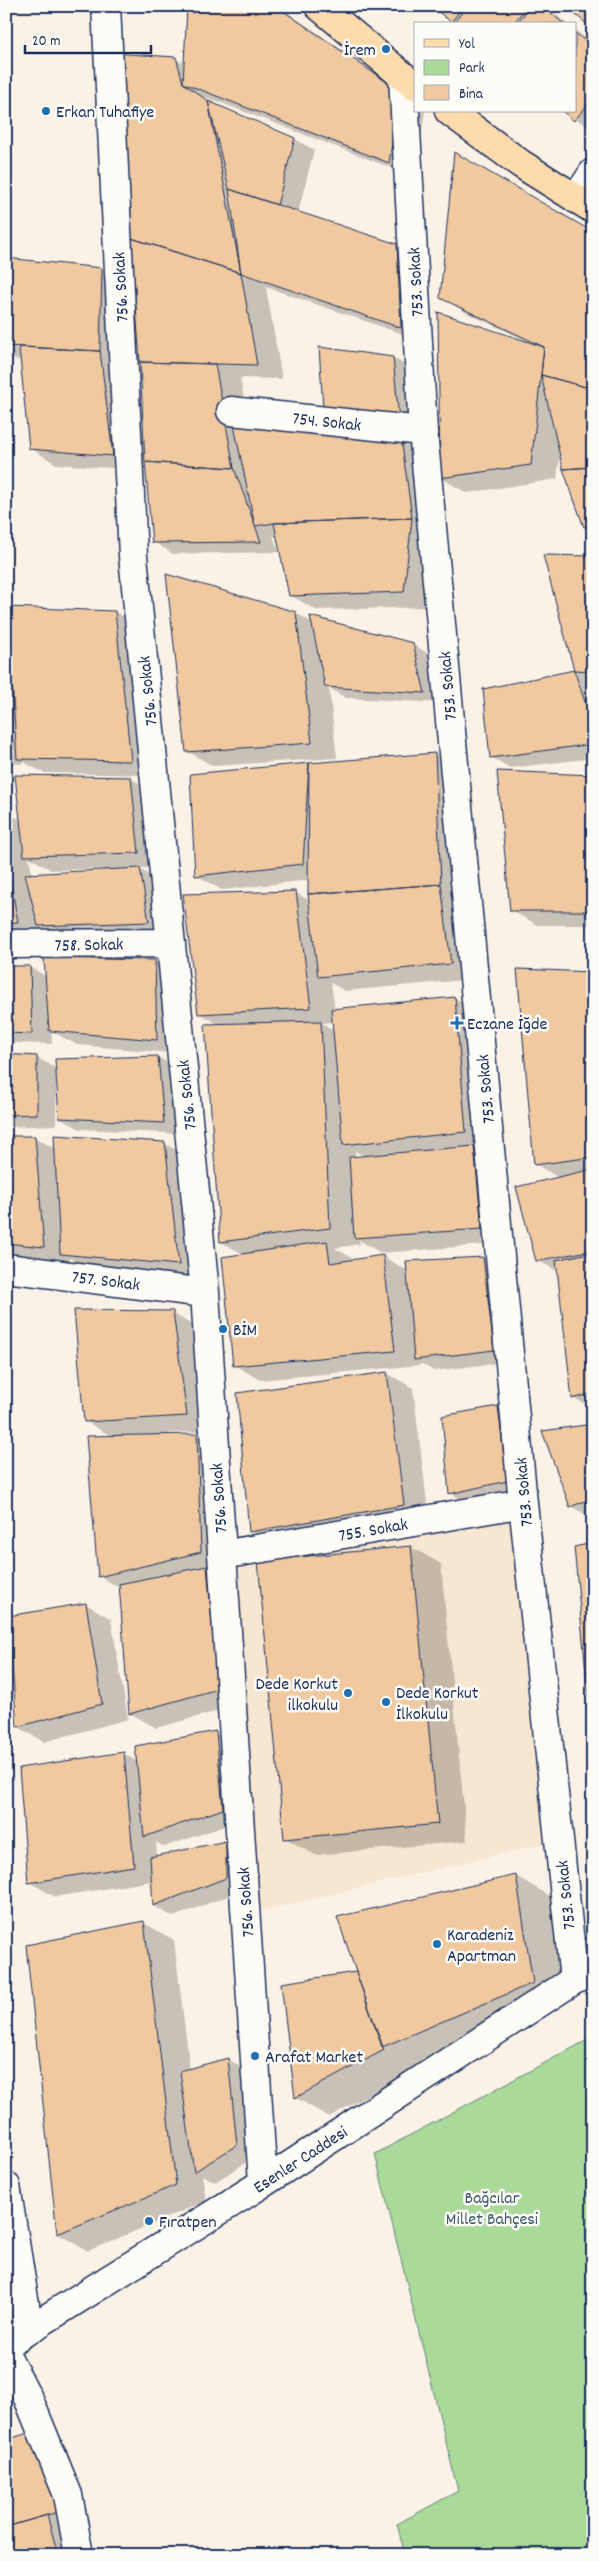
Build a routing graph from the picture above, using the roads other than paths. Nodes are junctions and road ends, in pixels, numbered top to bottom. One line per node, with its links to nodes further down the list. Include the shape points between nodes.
1 (106, 6): 9 (street, 756. Sokak, via 134,556)
2 (319, 6): 3 (main road)
3 (409, 82): 8 (street, 753. Sokak)
4 (450, 112): 6 (main road, via 521,164)
5 (593, 173): 6 (street)
6 (584, 204)
7 (231, 412): 8 (street, 754. Sokak)
8 (423, 431): 13 (street, 753. Sokak)
9 (171, 943): 10 (street, 758. Sokak); 12 (street, 756. Sokak)
10 (6, 944)
11 (6, 1268): 12 (street, 757. Sokak)
12 (205, 1293): 14 (street, 756. Sokak)
13 (523, 1503): 14 (street, 755. Sokak); 15 (street, 753. Sokak)
14 (222, 1554): 16 (street, 756. Sokak)
15 (584, 1976): 16 (street, Esenler Caddesi)
16 (263, 2183): 18 (street, Esenler Caddesi)
17 (6, 2186): 18 (street)
18 (29, 2330): 19 (street, Esenler Caddesi)
19 (6, 2344)
20 (6, 2355): 21 (street, via 29,2400 68,2496)
21 (80, 2555)

